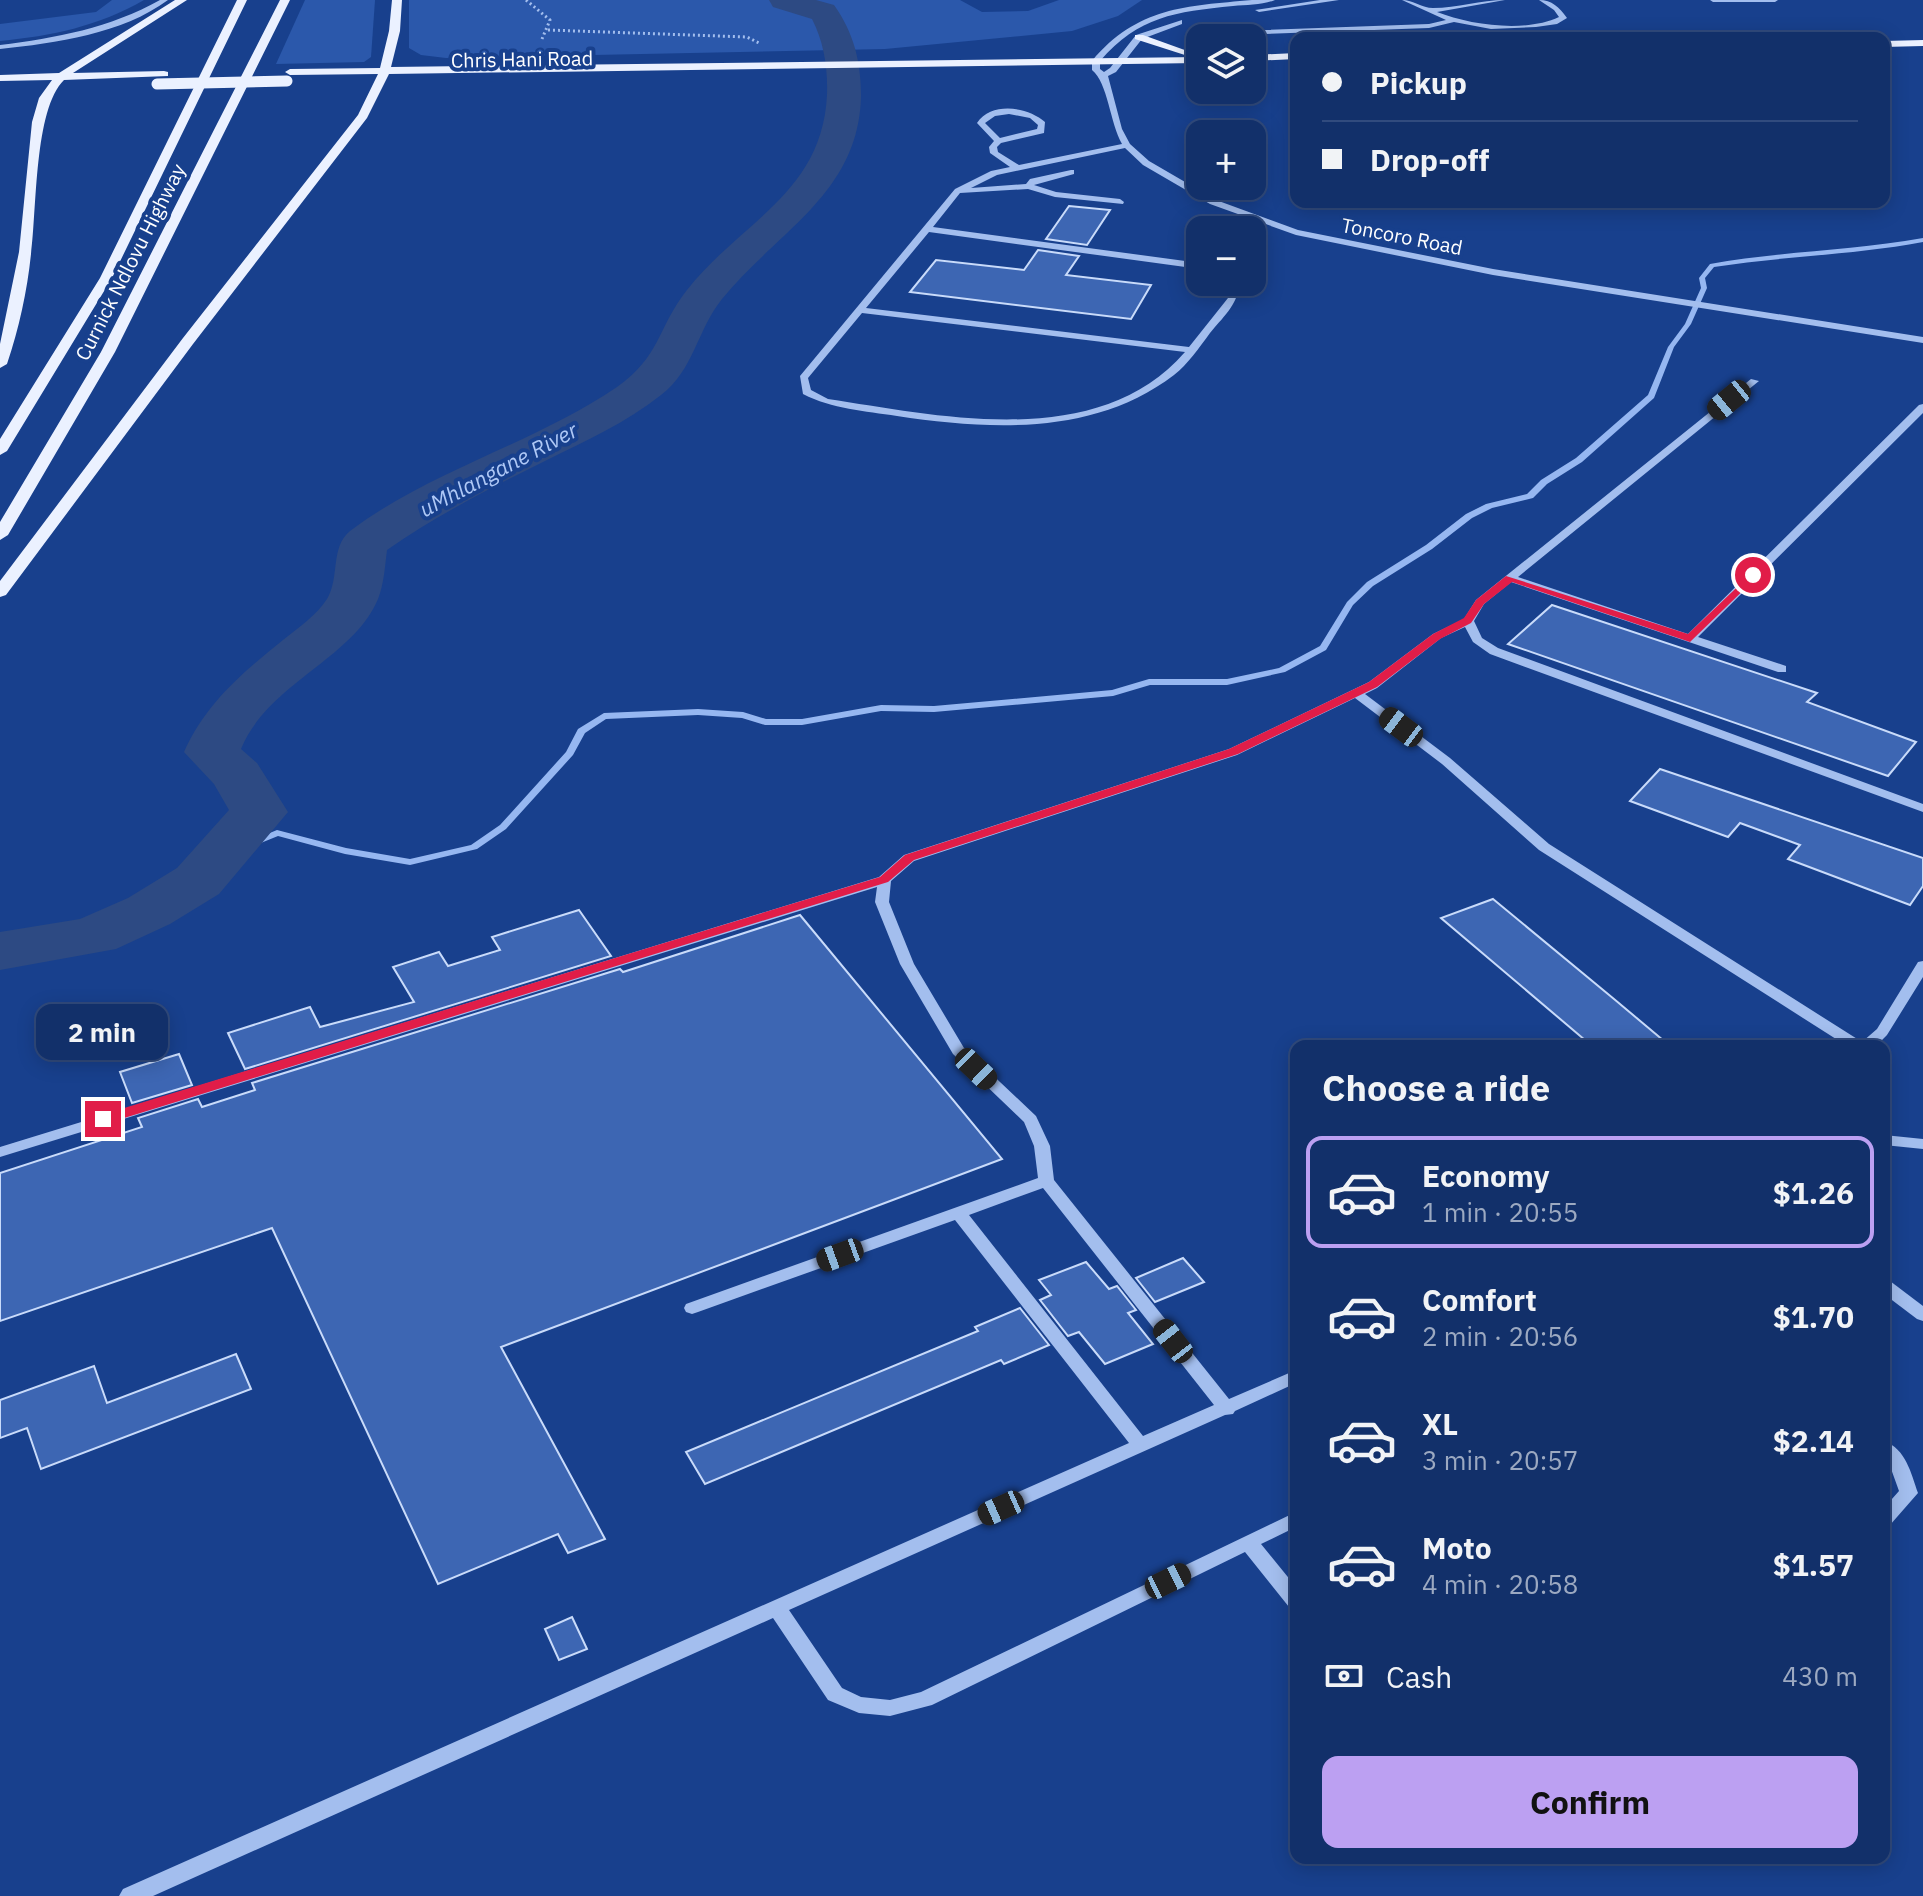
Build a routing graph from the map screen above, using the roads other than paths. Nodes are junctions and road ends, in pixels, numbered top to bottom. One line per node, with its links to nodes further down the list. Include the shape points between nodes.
1 (165, 0): 19 (street, via 97,29)
2 (182, 0): 28 (main road)
3 (242, 0): 49 (main road, Curnick Ndlovu Highway, via 106,278)
4 (285, 0): 50 (main road, Curnick Ndlovu Highway, via 108,352)
5 (397, 0): 26 (main road)
6 (1272, 0): 24 (street, via 1144,21 1122,34)
7 (1336, 0): 16 (street, via 1187,20)
8 (1405, 0): 13 (street)
9 (1502, 0): 13 (street)
10 (1542, 0): 14 (street, via 1563,18 1496,28)
11 (1713, 0): 12 (street)
12 (1775, 0)
13 (1428, 11): 14 (street)
14 (1451, 21): 15 (street)
15 (1266, 32)
16 (1139, 37): 20 (main road); 25 (street)
17 (1923, 43): 18 (main road)
18 (1890, 44)
19 (0, 47)
20 (1186, 53)
21 (1290, 56): 22 (main road)
22 (1266, 57)
23 (1186, 59): 25 (main road, Chris Hani Road)
24 (1096, 61): 25 (main road, Chris Hani Road); 26 (main road, Chris Hani Road); 27 (street, Toncoro Road, via 1096,70)
25 (1120, 61): 27 (street)
26 (385, 75): 30 (main road, Chris Hani Road, bridge); 52 (main road, via 347,140)
27 (1104, 75): 34 (street, Toncoro Road)
28 (63, 76): 29 (main road, Chris Hani Road); 30 (main road, Chris Hani Road); 31 (main road)
29 (0, 78)
30 (160, 79): 31 (main road, Chris Hani Road)
31 (51, 86): 32 (main road, Chris Hani Road); 46 (main road, via 38,125 15,307)
32 (0, 88)
33 (998, 141): 33 (street, via 1041,131 1042,124 1020,112 987,116 981,123); 35 (street, via 994,153)
34 (1127, 145): 35 (street); 44 (street, Toncoro Road, via 1146,163 1213,202 1296,232 1417,259)
35 (1017, 168): 38 (street)
36 (1071, 172): 37 (street)
37 (1028, 186): 38 (street); 39 (street)
38 (958, 191): 40 (street)
39 (1120, 202)
40 (927, 229): 41 (street); 43 (street)
41 (1186, 264)
42 (1233, 296): 45 (street)
43 (859, 310): 45 (street); 45 (street, via 803,378 806,392 825,402 993,425 1051,422 1120,402 1171,373)
44 (1923, 340)
45 (1189, 350)
46 (0, 364)
47 (1754, 381): 51 (street)
48 (1923, 407): 54 (street)
49 (0, 451)
50 (0, 535)
51 (1510, 578): 53 (street, via 1480,602); 54 (street)
52 (0, 592)
53 (1468, 621): 56 (street, via 1437,636); 57 (street, via 1477,640 1494,651)
54 (1690, 638): 55 (street)
55 (1782, 669)
56 (1356, 693): 58 (street, via 1233,752 909,858); 60 (street, via 1446,761 1544,847)
57 (1923, 808)
58 (884, 880): 64 (street); 65 (street, via 882,902 907,964 958,1051 1031,1120 1042,1146)
59 (1923, 965): 61 (street)
60 (1849, 1040)
61 (1873, 1040)
62 (1890, 1141): 63 (street)
63 (1923, 1144)
64 (0, 1152)
65 (1046, 1181): 66 (street); 71 (street)
66 (958, 1212): 68 (street); 72 (street)
67 (1890, 1290): 69 (street)
68 (692, 1308)
69 (1923, 1315)
70 (1290, 1379): 71 (street)
71 (1227, 1409): 72 (street)
72 (1141, 1446): 78 (street)
73 (1890, 1454): 74 (street, via 1909,1493)
74 (1890, 1514)
75 (1290, 1522): 76 (street)
76 (1248, 1542): 77 (street); 78 (street, via 925,1699 890,1708 859,1705 835,1694)
77 (1290, 1594)
78 (776, 1606): 79 (street)
79 (130, 1896)

